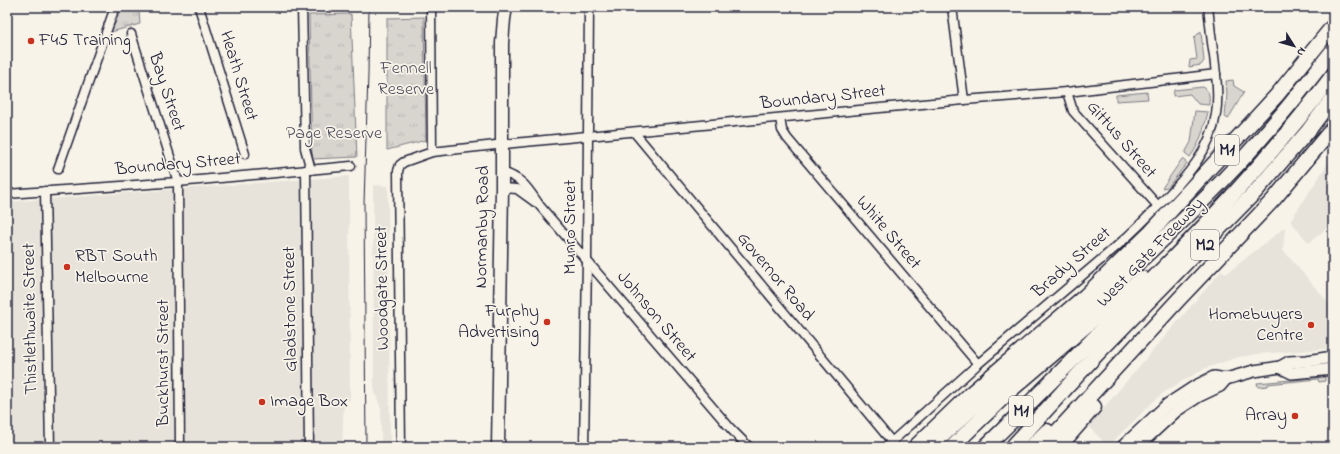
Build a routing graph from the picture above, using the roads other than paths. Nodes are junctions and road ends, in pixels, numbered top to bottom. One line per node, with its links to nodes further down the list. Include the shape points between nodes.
1 (115, 7): 28 (street)
2 (199, 7): 26 (street, Heath Street)
3 (302, 7): 29 (street, Gladstone Street, via 305,147)
4 (431, 7): 25 (street)
5 (506, 7): 24 (main road, Normanby Road, via 502,43)
6 (589, 7): 22 (street, Munro Street)
7 (952, 7): 17 (street)
8 (1208, 7): 13 (street, Brady Street)
9 (1333, 26): 40 (highway, M1, via 1248,128)
10 (131, 34): 31 (street, Bay Street)
11 (1333, 35): 38 (highway)
12 (1333, 50): 38 (highway, via 1256,144)
13 (1216, 74): 15 (street, Boundary Street); 37 (street, Brady Street, via 1216,114 1206,147 1191,171)
14 (1333, 75): 33 (highway, West Gate Freeway / M1)
15 (1067, 92): 17 (street, Boundary Street); 37 (street, Gittus Street, via 1073,111)
16 (1333, 98): 47 (highway, M2, via 1256,191)
17 (964, 100): 19 (street, Boundary Street)
18 (1333, 113): 47 (highway, M1, via 1263,198)
19 (780, 118): 21 (street, Boundary Street); 43 (street, White Street, via 786,138)
20 (1333, 128): 41 (highway, via 1274,199)
21 (634, 132): 22 (street, Boundary Street); 49 (street, Governor Road)
22 (588, 136): 24 (street, Boundary Street); 39 (street, Munro Street)
23 (1333, 140): 48 (highway, M2, via 1301,180 1201,285)
24 (502, 145): 25 (street, Boundary Street); 30 (main road, Normanby Road)
25 (432, 152): 54 (street, Woodgate Street, via 402,162 398,169)
26 (245, 154)
27 (351, 166): 29 (street, Boundary Street)
28 (58, 168)
29 (309, 170): 31 (street, Boundary Street); 53 (street, Gladstone Street)
30 (502, 172): 32 (main road, Normanby Road); 36 (street, Johnson Street, via 514,176 523,183)
31 (178, 182): 34 (street, Boundary Street); 52 (street, Buckhurst Street)
32 (502, 188): 36 (street, Johnson Street, via 518,189); 55 (main road, Normanby Road)
33 (1239, 188): 60 (highway, via 1141,279 1011,390); 61 (highway, West Gate Freeway / M1, via 1179,254)
34 (45, 191): 35 (street, Boundary Street); 51 (street, Thistlethwaite Street)
35 (7, 194)
36 (540, 206): 39 (street, Johnson Street)
37 (1158, 206): 43 (street, Brady Street, via 1117,246)
38 (1164, 239): 59 (highway)
39 (587, 261): 56 (street, Munro Street); 57 (street, Johnson Street)
40 (1115, 267): 49 (highway, via 1083,289 940,411); 58 (highway, M1, via 1085,296 970,394)
41 (1179, 299): 62 (highway, via 1109,364); 63 (highway)
42 (1333, 357): 44 (main road, via 1289,362)
43 (978, 364): 49 (street, Brady Street)
44 (1280, 367): 45 (main road, via 1292,373); 46 (main road)
45 (1333, 369)
46 (1226, 379): 66 (main road, via 1214,377 1182,394 1158,412); 67 (main road, via 1220,386 1176,411)
47 (1070, 388): 50 (highway, M1)
48 (1110, 388): 64 (highway, M2); 65 (highway, M2)
49 (893, 445)
50 (1013, 446)
51 (50, 447)
52 (180, 447)
53 (309, 447)
54 (401, 447)
55 (498, 447)
56 (584, 447)
57 (749, 447)
58 (915, 447)
59 (931, 447)
60 (952, 447)
61 (985, 447)
62 (1031, 447)
63 (1043, 447)
64 (1053, 447)
65 (1059, 447)
66 (1122, 447)
67 (1137, 447)

